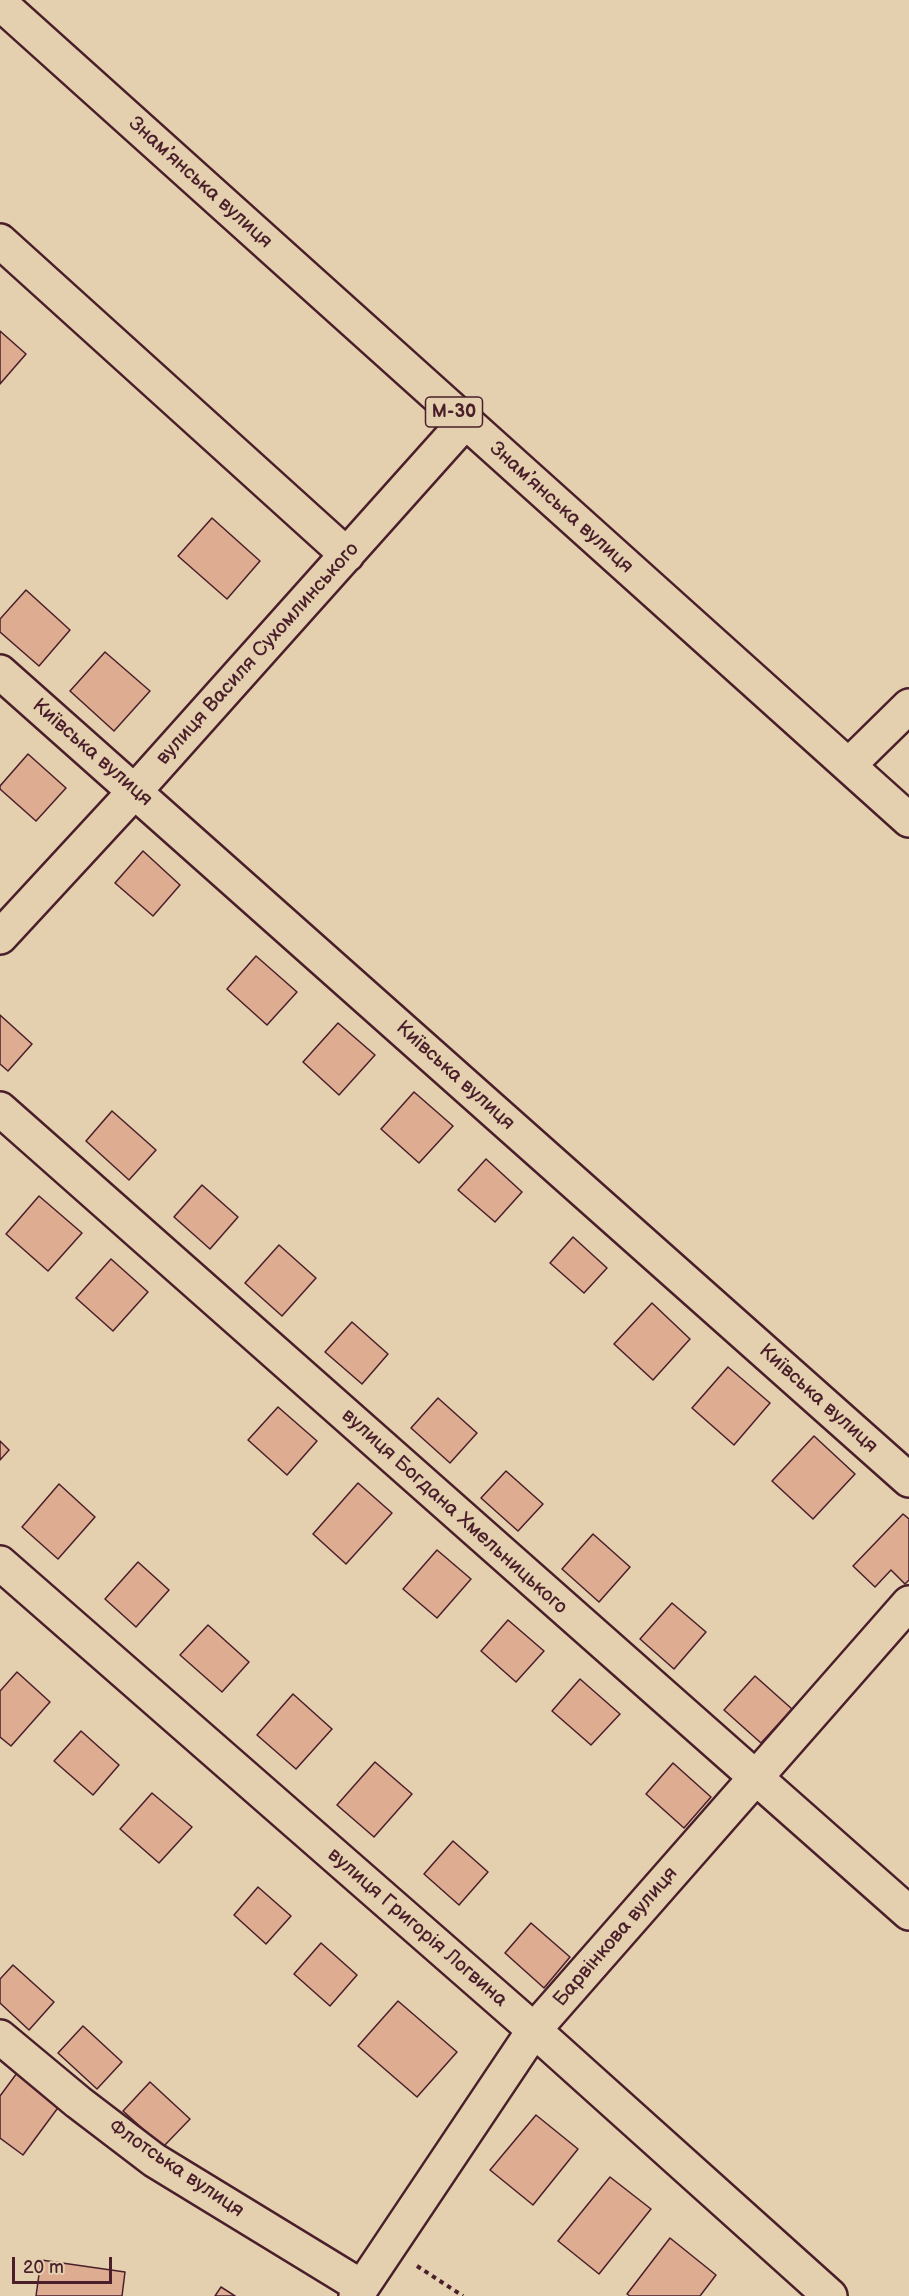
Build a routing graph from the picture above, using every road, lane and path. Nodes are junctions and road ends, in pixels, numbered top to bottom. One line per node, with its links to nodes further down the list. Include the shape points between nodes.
1 (0, 3): 3 (main road, Знамʼянська вулиця / М-30)
2 (0, 241): 4 (main road)
3 (465, 422): 4 (main road, вулиця Василя Сухомлинського); 7 (main road, Знамʼянська вулиця / М-30)
4 (347, 555): 8 (main road, вулиця Василя Сухомлинського)
5 (0, 672): 8 (main road, Київська вулиця)
6 (909, 706): 7 (main road)
7 (849, 765): 9 (main road, Знамʼянська вулиця / М-30)
8 (135, 791): 10 (main road, вулиця Василя Сухомлинського); 12 (main road, Київська вулиця)
9 (909, 819)
10 (0, 937)
11 (0, 1109): 15 (main road, вулиця Богдана Хмельницького)
12 (909, 1480)
13 (0, 1563): 17 (main road, вулиця Григорія Логвина)
14 (909, 1603): 15 (main road, Барвінкова вулиця)
15 (754, 1778): 16 (main road, вулиця Богдана Хмельницького); 17 (main road, Барвінкова вулиця)
16 (909, 1913)
17 (534, 2030): 19 (main road, Барвінкова вулиця); 22 (main road, вулиця Григорія Логвина)
18 (0, 2037): 20 (main road, Флотська вулиця, via 154,2160)
19 (388, 2248): 20 (main road, Барвінкова вулиця); 21 (path)
20 (359, 2291)
21 (463, 2296)
22 (830, 2296)

